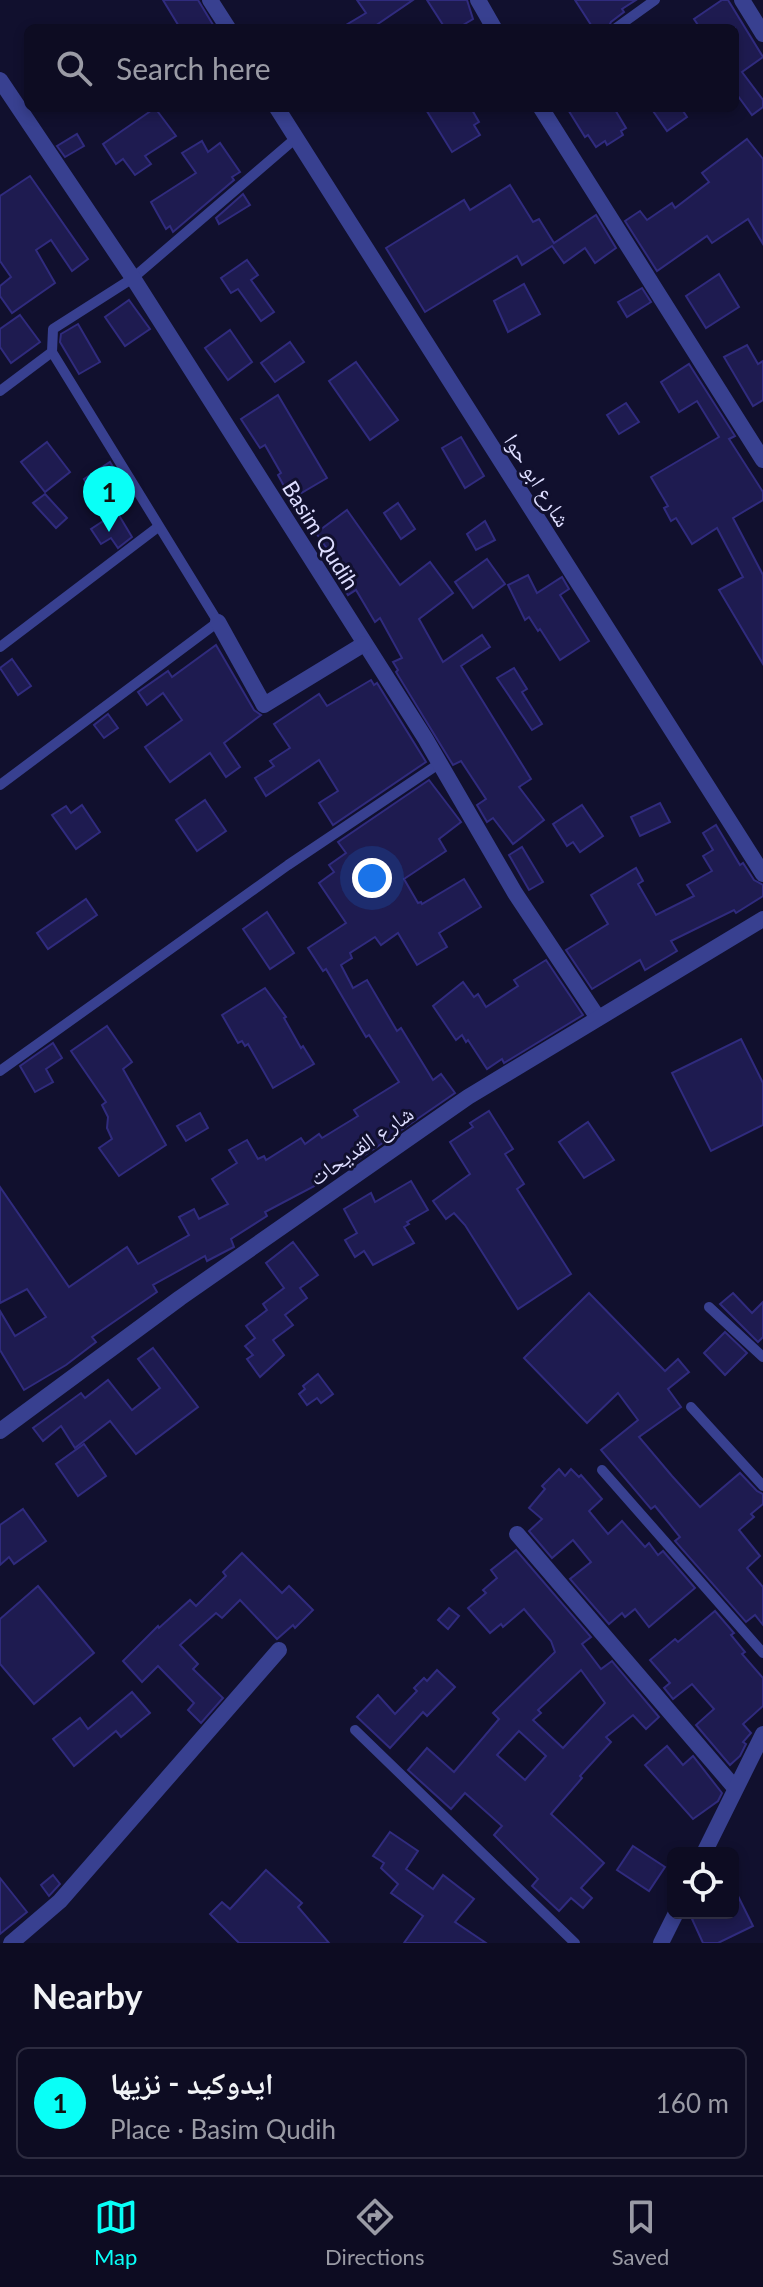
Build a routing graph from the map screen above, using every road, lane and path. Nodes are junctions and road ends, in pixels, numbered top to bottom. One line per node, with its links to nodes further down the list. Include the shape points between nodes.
1 (210, 0): 5 (street)
2 (478, 0): 6 (street)
3 (655, 0): 7 (lane)
4 (742, 0): 8 (street)
5 (225, 24)
6 (492, 24)
7 (622, 24)
8 (763, 34)
9 (0, 80): 13 (street, Basim Qudih)
10 (280, 112): 12 (street, شارع ابو حوا)
11 (544, 112): 16 (street)
12 (296, 138): 13 (lane); 23 (street, شارع ابو حوا)
13 (133, 278): 14 (lane, via 53,329); 19 (street, Basim Qudih)
14 (52, 352): 15 (lane); 17 (lane)
15 (0, 391)
16 (763, 460)
17 (158, 527): 18 (lane); 20 (lane)
18 (218, 622): 19 (street, via 264,705); 22 (lane)
19 (364, 644): 21 (street, Basim Qudih)
20 (0, 647)
21 (440, 763): 25 (street, Basim Qudih, via 515,893); 26 (lane)
22 (0, 785)
23 (763, 874)
24 (763, 919): 25 (street, شارع القديحات)
25 (598, 1018): 30 (street, شارع القديحات, via 468,1097)
26 (0, 1071)
27 (709, 1307): 28 (lane)
28 (763, 1357)
29 (691, 1407): 32 (lane)
30 (0, 1431)
31 (602, 1470): 35 (lane)
32 (763, 1486)
33 (517, 1534): 38 (street)
34 (279, 1650): 41 (street, via 60,1901)
35 (763, 1653)
36 (355, 1730): 42 (lane)
37 (763, 1734): 38 (street)
38 (735, 1788): 39 (street)
39 (707, 1847)
40 (673, 1919): 43 (street)
41 (11, 1943)
42 (575, 1943)
43 (661, 1943)

